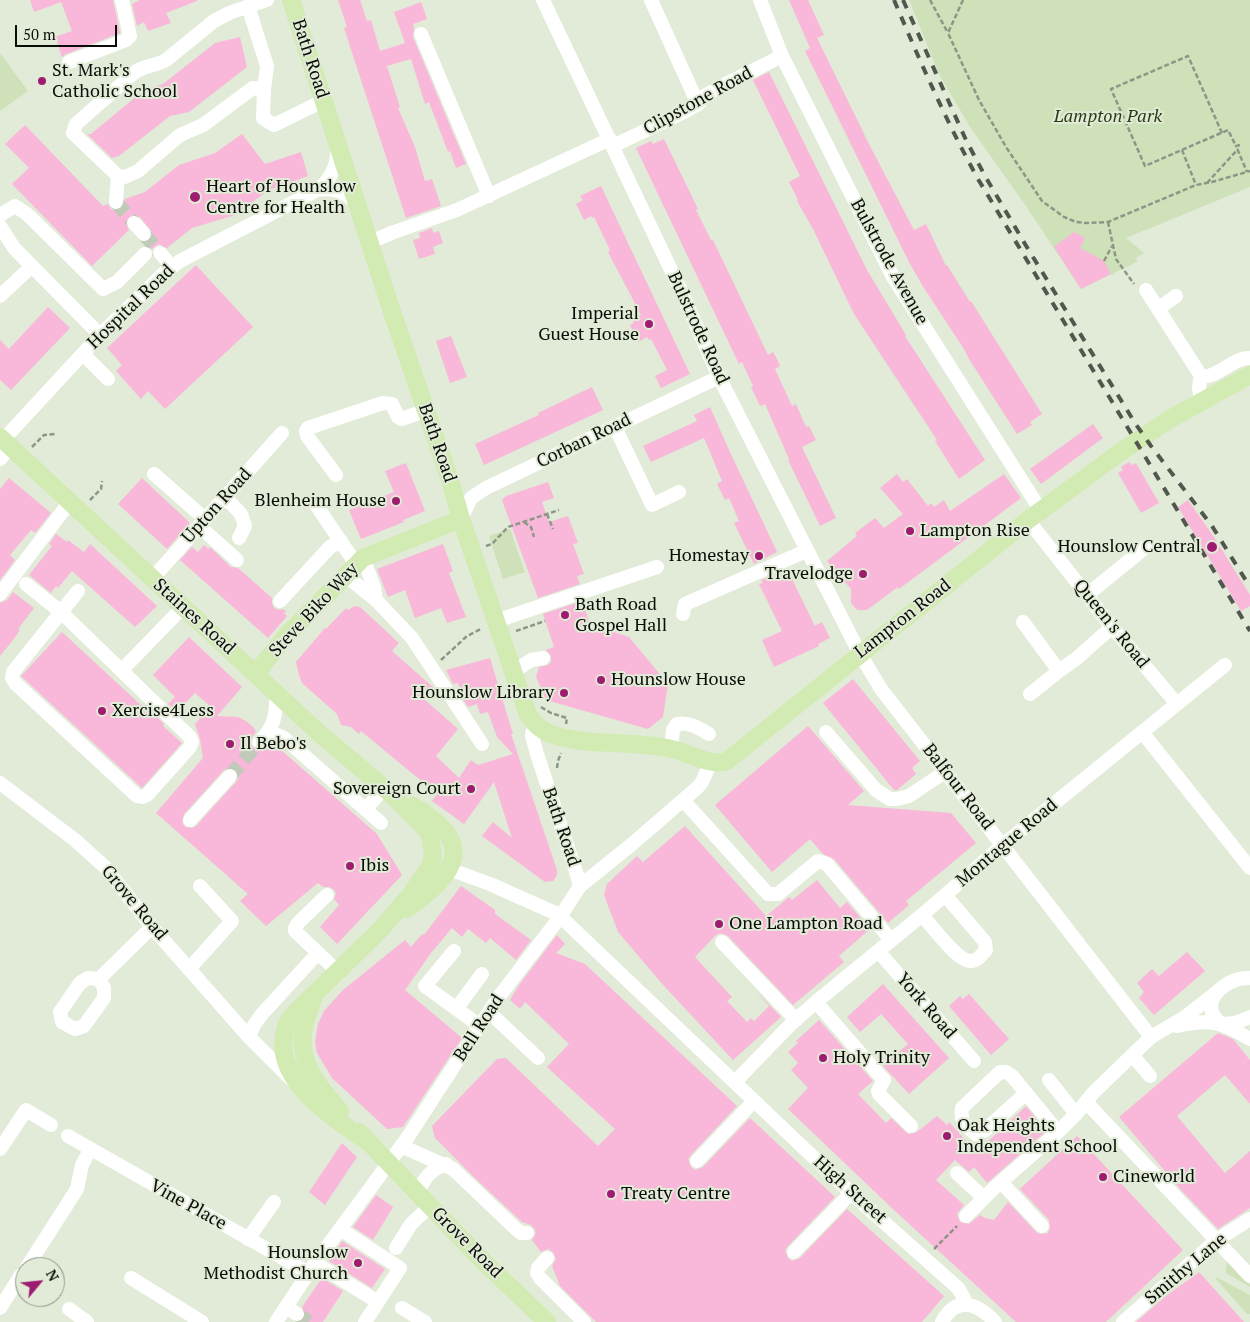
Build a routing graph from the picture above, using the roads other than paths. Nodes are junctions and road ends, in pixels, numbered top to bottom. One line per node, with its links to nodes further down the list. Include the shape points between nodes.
1 (122, 0): 10 (street, via 130,36)
2 (267, 0): 7 (street)
3 (291, 0): 12 (main road, Bath Road)
4 (543, 0): 14 (street, Bulstrode Road)
5 (651, 0): 13 (street)
6 (760, 0): 9 (street, Bulstrode Avenue)
7 (248, 6): 11 (street, via 267,66); 16 (street, via 214,21 161,63 142,67 76,124 73,133)
8 (422, 34): 18 (street)
9 (782, 56): 13 (street, Clipstone Road, via 706,95); 52 (street, Bulstrode Avenue, via 893,277)
10 (69, 62)
11 (264, 89): 12 (street, via 263,118 274,125); 16 (street, via 253,88 203,125 180,135 138,171 125,177)
12 (323, 101): 15 (main road, Bath Road)
13 (698, 104): 14 (street, Clipstone Road)
14 (611, 143): 18 (street, Clipstone Road); 39 (street, Bulstrode Road)
15 (338, 144): 17 (street, Hospital Road, via 332,175); 20 (main road, Bath Road)
16 (118, 176): 19 (street)
17 (318, 190): 20 (street, via 342,192); 29 (street, Hospital Road)
18 (489, 196): 25 (street, Clipstone Road, via 452,214)
19 (116, 202)
20 (358, 206): 25 (main road, Bath Road)
21 (0, 215): 27 (street, via 15,206 27,214 103,289 117,282)
22 (134, 223): 24 (street)
23 (0, 226): 28 (street, via 14,248)
24 (144, 234)
25 (370, 242): 42 (main road, Bath Road)
26 (160, 253): 29 (street)
27 (145, 254)
28 (32, 266): 31 (street); 34 (street)
29 (172, 267): 34 (street, Hospital Road)
30 (1146, 290): 33 (street)
31 (0, 296)
32 (1176, 296): 33 (street)
33 (1159, 308): 38 (street)
34 (100, 335): 35 (street, Hospital Road)
35 (83, 354): 40 (street); 45 (street, Hospital Road)
36 (1250, 358): 38 (street, via 1238,359 1210,376)
37 (1250, 375): 41 (main road, Lampton Road)
38 (1201, 376): 41 (street)
39 (719, 377): 43 (street, Corban Road); 58 (street, Bulstrode Road)
40 (108, 379)
41 (1201, 401): 52 (main road, Lampton Road, via 1119,453)
42 (425, 411): 47 (street, via 402,419 392,404 384,403 308,428 307,436); 53 (main road, Bath Road)
43 (615, 427): 48 (street, via 652,505); 53 (street, Corban Road, via 486,488 471,498)
44 (282, 433): 49 (street, Upton Road)
45 (7, 448): 51 (main road, Staines Road)
46 (154, 474): 54 (street)
47 (336, 475)
48 (679, 492)
49 (225, 497): 54 (street, Upton Road); 55 (street, via 243,518 245,526)
50 (314, 502): 56 (street)
51 (74, 507): 62 (main road, Staines Road); 65 (street)
52 (1035, 516): 66 (street, Queen's Road); 75 (main road, Lampton Road)
53 (461, 519): 60 (main road, Steve Biko Way); 74 (main road, Bath Road, via 473,550)
54 (202, 522): 59 (street); 62 (street, Upton Road)
55 (239, 538)
56 (341, 542): 60 (street); 68 (street, via 330,547)
57 (1147, 546): 66 (street)
58 (806, 551): 71 (street, via 685,604); 75 (street, Bulstrode Road)
59 (237, 560)
60 (355, 565): 67 (street); 67 (street, via 374,587); 81 (main road, Steve Biko Way)
61 (657, 567): 74 (street)
62 (152, 578): 69 (main road, Staines Road)
63 (26, 584): 70 (street)
64 (78, 591): 70 (street)
65 (0, 594)
66 (1087, 595): 73 (street, Queen's Road)
67 (376, 600): 89 (street, via 412,638)
68 (280, 601)
69 (182, 606): 79 (street); 81 (main road, Staines Road)
70 (61, 612): 79 (street); 79 (street, via 13,672 12,678 137,796 142,797 160,781 192,742)
71 (683, 614)
72 (1023, 622): 80 (street)
73 (1112, 627): 80 (street); 84 (street, Queen's Road)
74 (492, 628): 78 (main road, Bath Road)
75 (860, 654): 91 (main road, Lampton Road, via 726,762); 92 (street, Balfour Road, via 881,690)
76 (543, 658): 78 (street)
77 (1225, 665): 84 (street, Montague Road)
78 (511, 668): 85 (main road, Bath Road)
79 (122, 670)
80 (1059, 670): 83 (street)
81 (256, 673): 82 (main road, Staines Road)
82 (277, 694): 95 (main road, Staines Road); 97 (street, via 274,721 264,737 284,738)
83 (1030, 694)
84 (1177, 704): 87 (street, Montague Road)
85 (534, 724): 90 (main road, via 564,738); 104 (street, Bath Road, via 532,736 536,754)
86 (826, 732): 92 (street, via 876,790 890,799 909,796)
87 (1142, 732): 100 (street, Montague Road); 101 (street)
88 (709, 734): 90 (street, via 678,724 673,730)
89 (482, 744)
90 (671, 748): 91 (main road)
91 (711, 762): 96 (street, Bell Road, via 702,782)
92 (945, 772): 100 (street, Balfour Road)
93 (230, 776): 98 (street)
94 (0, 783): 109 (street, Grove Road, via 105,867)
95 (387, 790): 97 (street); 116 (main road, Staines Road, via 438,822 452,842 453,860 446,875 430,891 382,928)
96 (683, 800): 104 (street, Bell Road); 110 (street, via 768,894 778,894 812,865 823,862)
97 (366, 809): 99 (street)
98 (190, 820)
99 (381, 823)
100 (1003, 845): 106 (street, Montague Road); 130 (street, Balfour Road)
101 (1250, 868)
102 (457, 872): 108 (street, High Street)
103 (200, 886): 115 (street, via 232,921)
104 (580, 886): 108 (street, Bell Road)
105 (327, 894): 114 (street, via 295,928)
106 (945, 895): 107 (street, Montague Road); 107 (street, via 985,942 986,950 979,958 970,961 961,958)
107 (922, 915): 110 (street, Montague Road)
108 (560, 917): 124 (street, Bell Road); 139 (street, High Street)
109 (152, 927): 115 (street, Grove Road); 119 (street)
110 (891, 940): 113 (street, Montague Road)
111 (722, 942): 126 (street)
112 (454, 950): 123 (street, via 425,986)
113 (878, 951): 122 (street, Montague Road); 136 (street, York Road)
114 (318, 953): 116 (street); 131 (street, via 262,1014 254,1025)
115 (189, 969): 131 (street, Grove Road)
116 (337, 971): 121 (main road, Staines Road)
117 (482, 974): 123 (street)
118 (1250, 978): 120 (street, via 1234,979)
119 (99, 979)
120 (1216, 992): 127 (street, via 1212,1009); 129 (street)
121 (314, 994): 133 (main road, Staines Road, via 287,1025); 149 (main road, Staines Road, via 303,1032 303,1052 310,1074)
122 (816, 1002): 126 (street, Montague Road); 146 (street, via 884,1080 878,1091)
123 (456, 1009): 128 (street)
124 (489, 1012): 128 (street, Bell Road); 135 (street)
125 (1250, 1017): 127 (street)
126 (793, 1022): 139 (street)
127 (1222, 1024): 129 (street, via 1203,1021); 132 (street)
128 (480, 1026): 150 (street, Bell Road)
129 (1169, 1028): 130 (street)
130 (1151, 1037): 134 (street)
131 (251, 1038): 133 (street, via 266,1045); 140 (street, Grove Road)
132 (1250, 1039)
133 (282, 1046): 140 (main road, Staines Road, via 287,1068)
134 (1132, 1055): 137 (street); 143 (street)
135 (538, 1058)
136 (974, 1061)
137 (1150, 1076)
138 (1050, 1080): 144 (street)
139 (735, 1082): 142 (street, High Street)
140 (306, 1093): 149 (main road, Staines Road)
141 (1026, 1093): 141 (street, via 984,1131 976,1134 960,1118 962,1108 1000,1072 1012,1076); 147 (street)
142 (754, 1101): 153 (street); 158 (street, High Street)
143 (1086, 1102): 144 (street); 168 (street)
144 (1076, 1114): 147 (street)
145 (50, 1125): 151 (street, via 26,1110)
146 (911, 1126)
147 (1058, 1132): 157 (street)
148 (68, 1136): 152 (street, Vine Place)
149 (367, 1142): 154 (main road, Staines Road)
150 (401, 1146): 154 (street, Bell Road); 155 (street)
151 (0, 1149)
152 (90, 1150): 167 (street, Vine Place); 171 (street, via 82,1165 78,1189)
153 (697, 1161)
154 (388, 1163): 160 (main road, Grove Road); 165 (street, Bell Road)
155 (446, 1164): 160 (street, via 436,1168 422,1182); 166 (street, via 516,1229)
156 (957, 1173): 159 (street)
157 (1000, 1182): 159 (street); 164 (street, via 1035,1213)
158 (851, 1193): 170 (street); 177 (street, High Street, via 926,1258 958,1288)
159 (984, 1198): 162 (street)
160 (424, 1200): 169 (street); 187 (main road, Grove Road)
161 (274, 1202): 167 (street)
162 (966, 1216)
163 (1250, 1219): 168 (street, Smithy Lane)
164 (1042, 1226)
165 (340, 1230): 173 (street, Bell Road); 178 (street, via 400,1268)
166 (527, 1233)
167 (248, 1239): 173 (street, Vine Place)
168 (1217, 1240): 174 (street); 191 (street, Smithy Lane)
169 (396, 1248)
170 (794, 1252)
171 (33, 1257)
172 (547, 1258): 188 (street, via 537,1273)
173 (312, 1268): 178 (street, Vine Place); 184 (street, Bell Road, via 292,1310)
174 (1250, 1276)
175 (131, 1278): 183 (street)
176 (15, 1285): 179 (street)
177 (964, 1298)
178 (378, 1302): 185 (street)
179 (0, 1308)
180 (402, 1308): 186 (street)
181 (69, 1309): 182 (street)
182 (88, 1322)
183 (202, 1322)
184 (276, 1322)
185 (365, 1322)
186 (425, 1322)
187 (547, 1322)
188 (584, 1322)
189 (942, 1322): 190 (street, via 956,1307 973,1305)
190 (995, 1322)
191 (1123, 1322)

